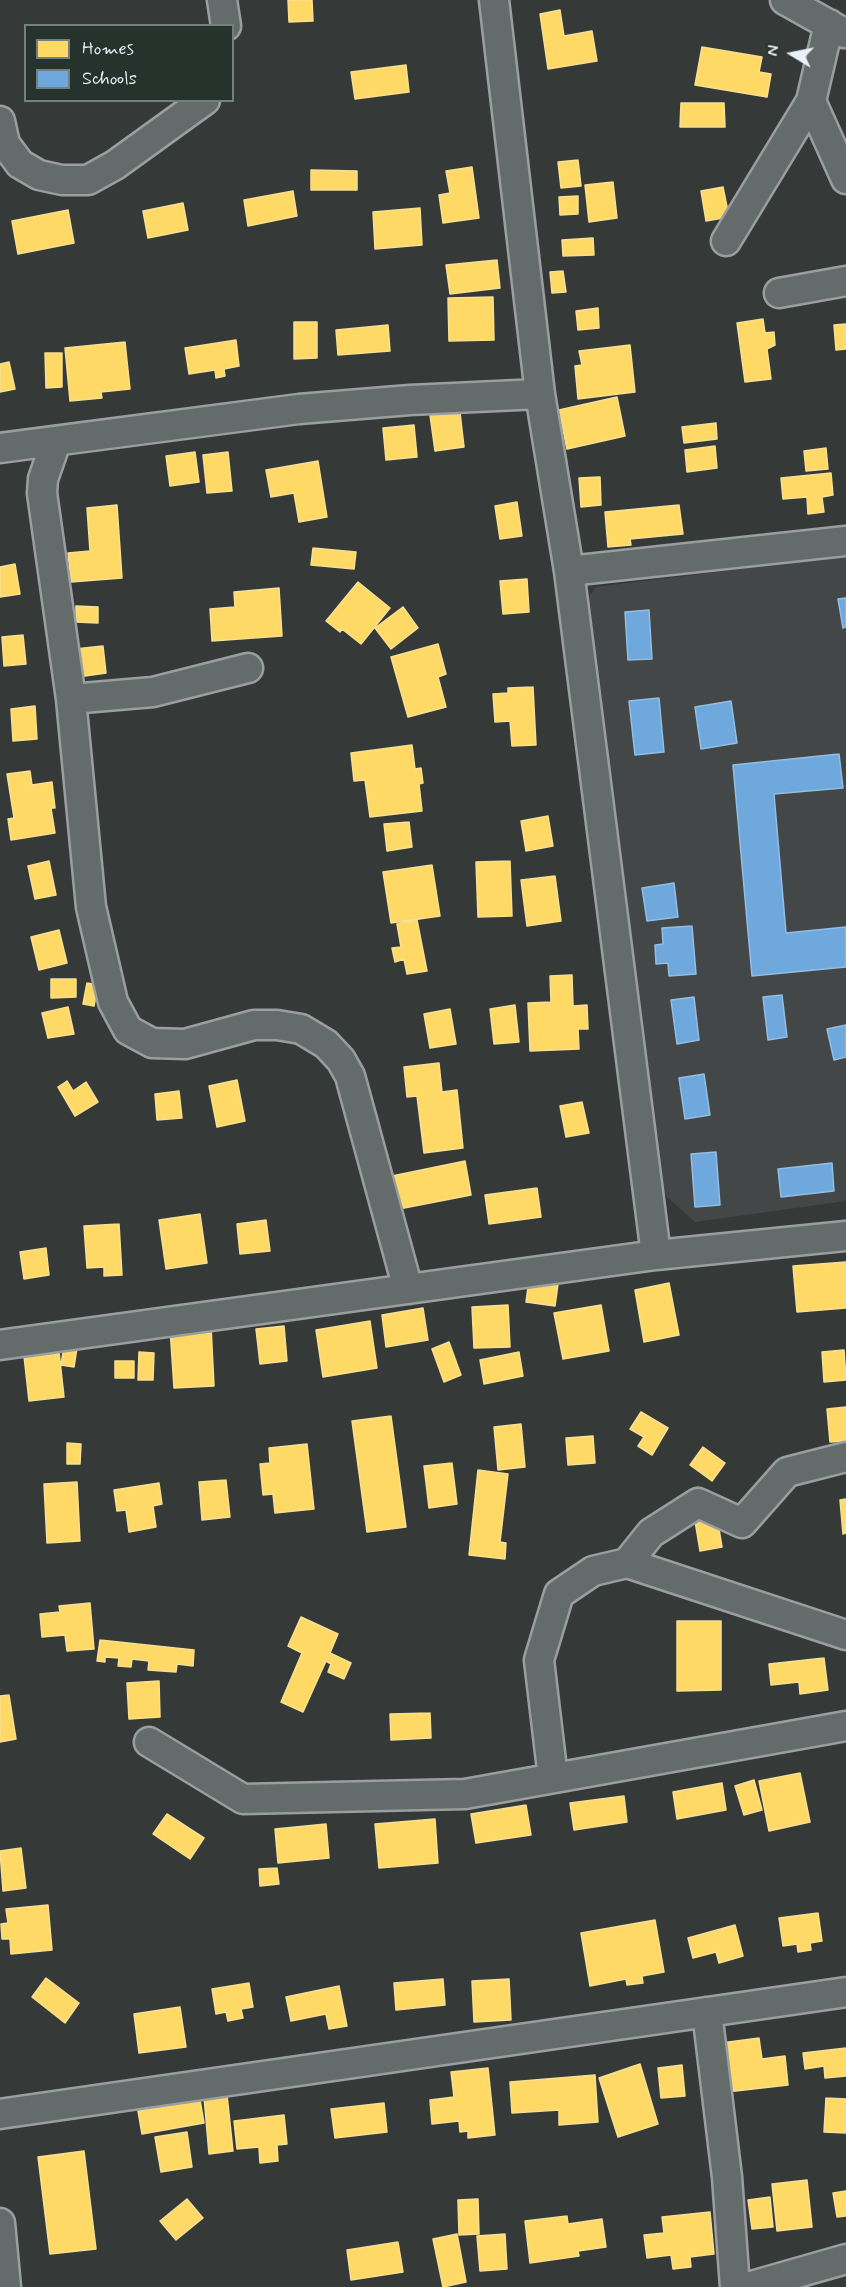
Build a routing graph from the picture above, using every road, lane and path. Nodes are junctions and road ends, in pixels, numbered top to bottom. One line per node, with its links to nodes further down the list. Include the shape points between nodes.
1 (222, 0): 4 (street)
2 (494, 0): 13 (street)
3 (785, 0): 5 (street)
4 (226, 24)
5 (837, 29): 6 (street)
6 (811, 101): 9 (street); 10 (street)
7 (202, 102): 8 (street, via 116,165 88,180 39,175 20,164 5,144)
8 (0, 121)
9 (846, 179)
10 (726, 241)
11 (846, 282): 12 (street)
12 (779, 293)
13 (540, 394): 14 (street, via 299,409); 17 (street)
14 (56, 442): 15 (street); 19 (street, via 42,493)
15 (0, 448)
16 (846, 541): 17 (street)
17 (569, 571): 21 (street)
18 (248, 668): 19 (street, via 153,692)
19 (71, 699): 22 (street, via 91,908 112,1002 128,1030 152,1043 185,1044 254,1025 277,1025 301,1029 326,1044 350,1076)
20 (846, 1236): 21 (street)
21 (656, 1255): 22 (street)
22 (408, 1289): 23 (street)
23 (0, 1346)
24 (846, 1457): 25 (street, via 787,1472 742,1523 698,1503 651,1533)
25 (627, 1563): 26 (street); 29 (street, via 593,1571 559,1594 539,1660)
26 (846, 1635)
27 (846, 1726): 29 (street)
28 (149, 1742): 29 (street, via 243,1799 465,1794)
29 (553, 1778)
30 (846, 1992): 31 (street)
31 (707, 2012): 32 (street); 36 (street, via 727,2177)
32 (0, 2114)
33 (0, 2223): 35 (street)
34 (846, 2259): 37 (street)
35 (6, 2287)
36 (735, 2287)
37 (748, 2287)

